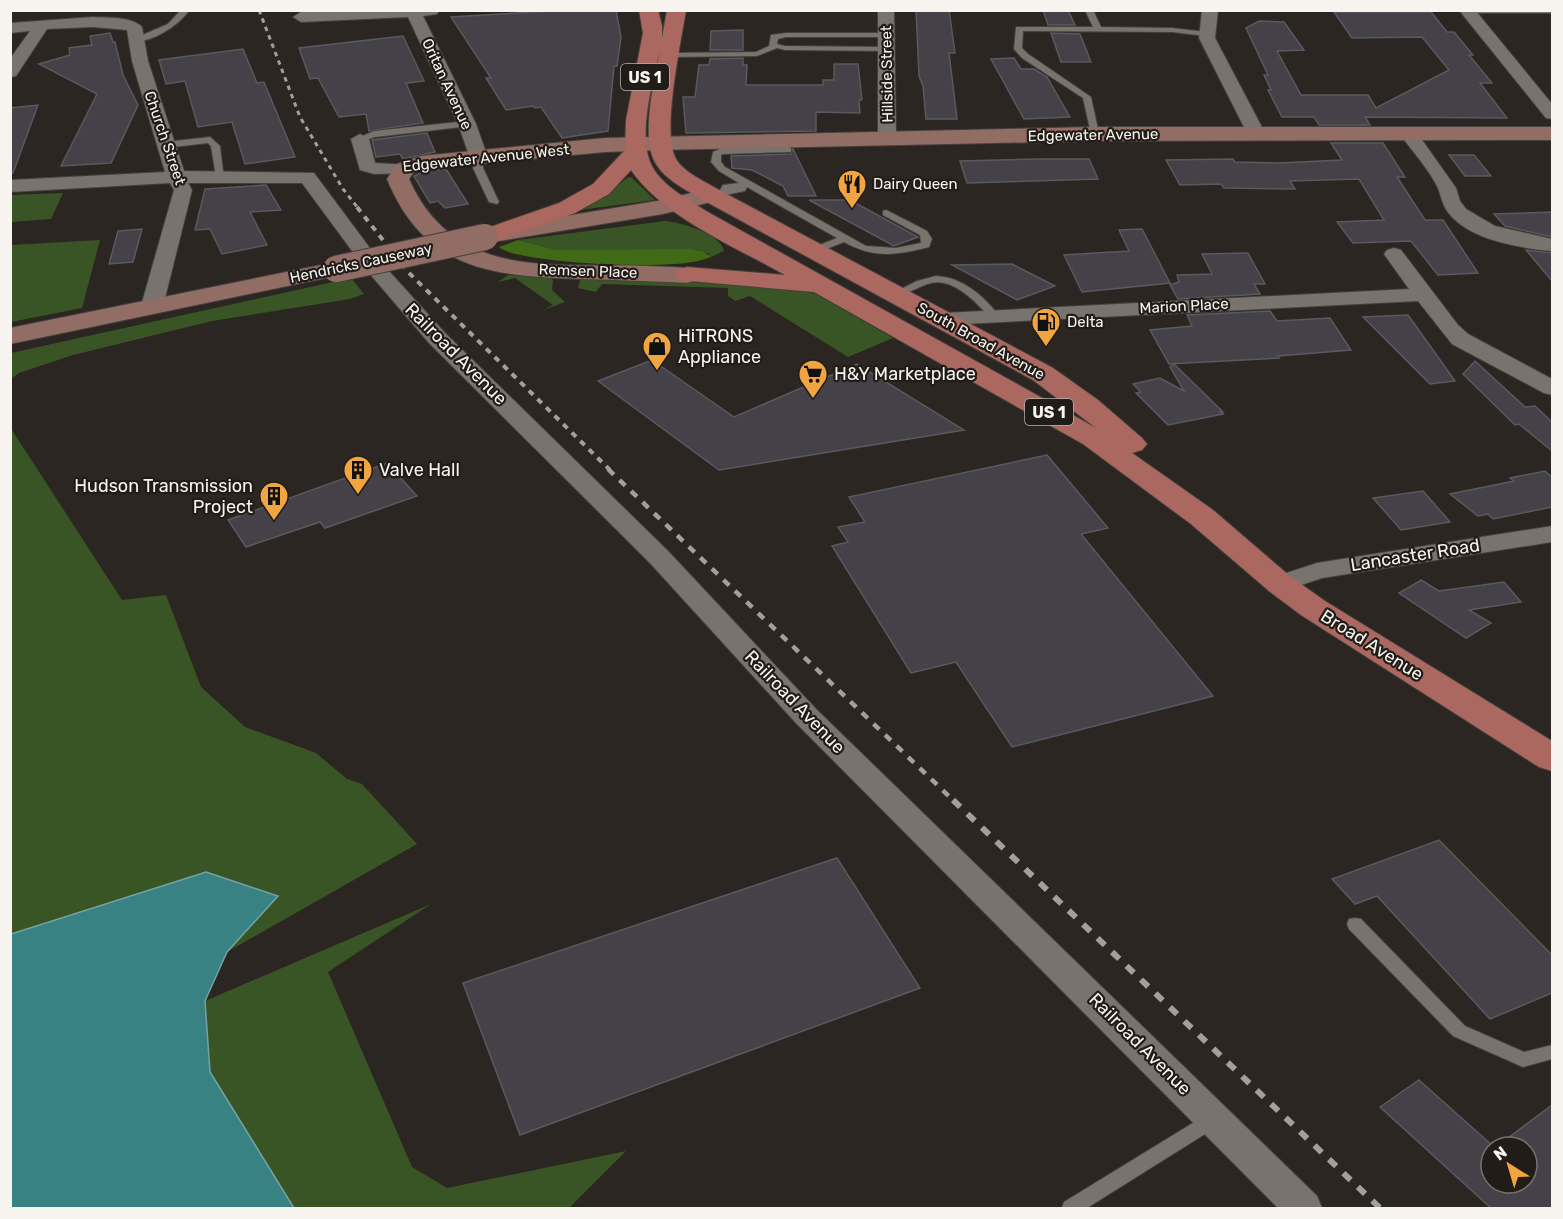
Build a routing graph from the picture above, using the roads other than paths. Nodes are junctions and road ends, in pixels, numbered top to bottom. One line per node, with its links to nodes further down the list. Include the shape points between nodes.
1 (185, 10): 17 (lane, via 182,18 170,26)
2 (433, 10): 8 (street)
3 (648, 10): 32 (main road, US 1, via 653,31)
4 (663, 10): 12 (main road)
5 (886, 10): 18 (street, Hillside Street)
6 (1089, 10): 15 (lane)
7 (1210, 10): 16 (street)
8 (413, 11): 11 (street); 23 (street, Oritan Avenue)
9 (1466, 11): 10 (lane); 22 (street)
10 (1552, 11)
11 (301, 17)
12 (676, 20): 20 (main road, US 1)
13 (40, 26): 14 (street); 17 (street, via 128,23 134,27); 21 (street)
14 (10, 28)
15 (1098, 30): 16 (lane); 25 (lane, via 1019,29 1018,48 1087,98)
16 (1206, 34): 24 (street)
17 (137, 39): 31 (street, Church Street)
18 (879, 42): 19 (lane); 19 (lane, via 786,35 774,37); 28 (street, Hillside Street)
19 (773, 48): 20 (lane, via 751,54)
20 (671, 55): 30 (main road, US 1)
21 (10, 72)
22 (1552, 114)
23 (467, 124): 29 (lane, via 374,134); 34 (street, Oritan Avenue)
24 (1256, 133): 25 (street, Edgewater Avenue); 26 (street, Edgewater Avenue)
25 (1095, 134): 28 (street, Edgewater Avenue)
26 (1409, 134): 27 (street, Edgewater Avenue); 47 (street, via 1447,188 1452,207 1463,217 1496,233)
27 (1552, 134)
28 (887, 138): 30 (street, Edgewater Avenue)
29 (360, 139): 35 (street, Edgewater Avenue West, via 367,166)
30 (660, 143): 32 (street, Edgewater Avenue); 40 (main road, South Broad Avenue / US 1, via 673,169)
31 (165, 145): 36 (street, Church Street); 37 (lane, via 210,140 215,146)
32 (634, 149): 34 (street, Edgewater Avenue West); 42 (main road, South Broad Avenue / US 1, via 648,177); 44 (main road, via 601,189 567,208)
33 (788, 150): 38 (lane, via 716,154 722,169)
34 (479, 158): 35 (street, Edgewater Avenue West, via 426,162); 41 (lane, via 477,168)
35 (404, 169): 50 (street, Remsen Place, via 398,179 410,205 441,237 490,264 536,270)
36 (176, 177): 37 (street); 39 (street); 54 (street, Church Street, via 183,190)
37 (221, 177): 66 (street, Railroad Avenue, via 307,177 377,271 437,338 659,557 806,716)
38 (746, 184): 40 (lane, via 734,192); 45 (lane)
39 (10, 186)
40 (718, 193): 42 (street, Hendricks Causeway); 48 (main road, South Broad Avenue / US 1)
41 (494, 202)
42 (680, 204): 44 (street, Hendricks Causeway); 46 (main road, South Broad Avenue / US 1)
43 (886, 213): 45 (lane, via 924,233 925,245 875,252)
44 (485, 237): 54 (street, Hendricks Causeway, bridge)
45 (843, 239): 48 (lane)
46 (746, 243): 50 (main road, via 726,262); 51 (main road, South Broad Avenue / US 1)
47 (1552, 245)
48 (816, 250): 52 (main road, South Broad Avenue / US 1)
49 (1394, 254): 53 (street)
50 (687, 275): 51 (main road)
51 (825, 287): 57 (main road, South Broad Avenue / US 1)
52 (896, 294): 55 (lane, via 942,279 977,297); 56 (main road, South Broad Avenue / US 1)
53 (1424, 294): 55 (street, Marion Place); 59 (street, via 1460,339)
54 (152, 306): 58 (street, Hendricks Causeway)
55 (994, 316): 56 (street, Marion Place)
56 (944, 319): 57 (main road, via 917,325); 60 (main road, South Broad Avenue / US 1, via 1043,374 1088,406 1159,467)
57 (887, 322): 60 (main road, South Broad Avenue / US 1, via 1093,438)
58 (10, 336)
59 (1552, 388)
60 (1202, 517): 62 (main road, Broad Avenue / US 1)
61 (1552, 534): 62 (street, Lancaster Road, via 1317,571)
62 (1280, 584): 63 (main road, Broad Avenue / US 1, via 1350,633)
63 (1552, 758)
64 (1355, 924): 65 (lane, via 1459,1031 1523,1060)
65 (1552, 1052)
66 (1215, 1117): 67 (lane); 68 (street, Railroad Avenue)
67 (1075, 1208)
68 (1303, 1209)

